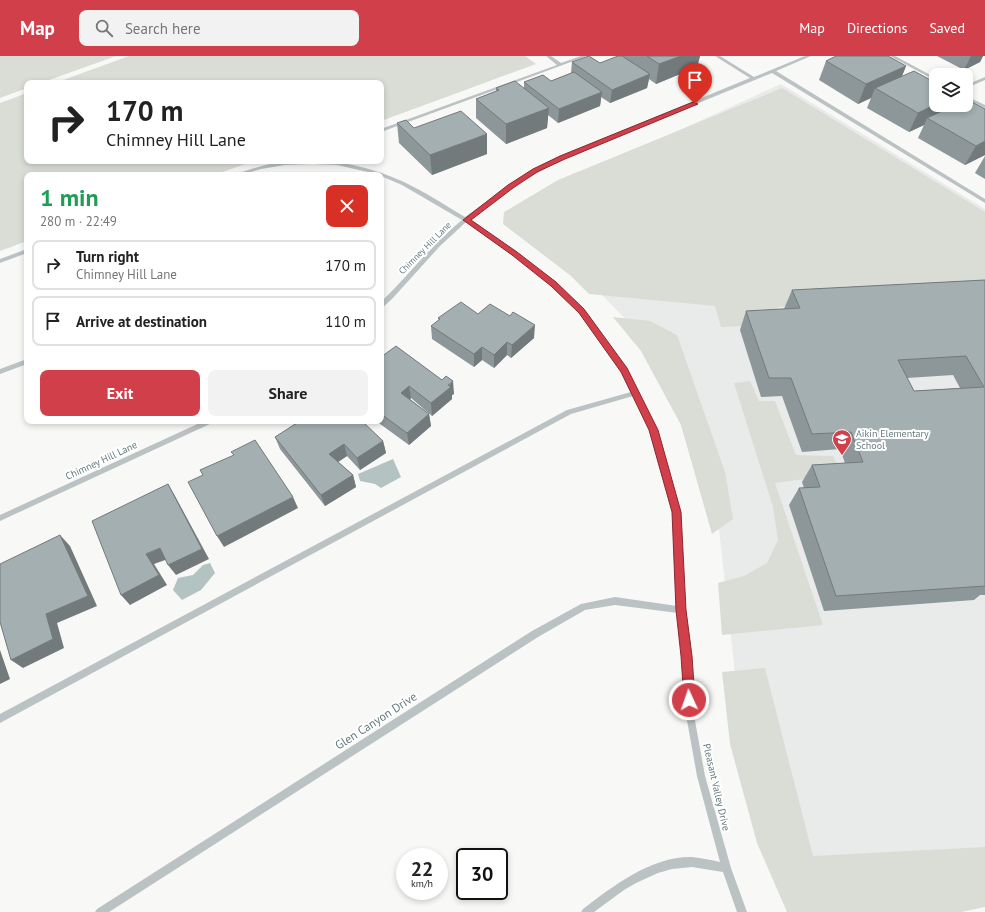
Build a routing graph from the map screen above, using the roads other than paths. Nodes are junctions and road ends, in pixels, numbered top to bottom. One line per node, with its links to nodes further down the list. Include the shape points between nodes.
1 (548, 56): 6 (street)
2 (585, 56): 6 (street)
3 (717, 56): 10 (street)
4 (810, 56): 7 (street, Chimney Hill Lane)
5 (892, 56): 8 (street)
6 (561, 65): 14 (street)
7 (772, 71): 10 (street, Chimney Hill Lane); 20 (street)
8 (929, 76)
9 (985, 78): 11 (street)
10 (754, 79): 21 (street, Chimney Hill Lane, via 535,171)
11 (973, 83)
12 (973, 101): 13 (street)
13 (985, 107)
14 (384, 130)
15 (281, 164): 17 (street, Pleasant Valley Drive)
16 (345, 164): 18 (street, Pleasant Valley Drive)
17 (249, 172)
18 (375, 172)
19 (384, 176): 21 (street, Pleasant Valley Drive, via 404,184)
20 (985, 201)
21 (466, 220): 24 (street, Chimney Hill Lane); 27 (street, Pleasant Valley Drive, via 520,258 582,311 624,370)
22 (24, 252): 23 (street)
23 (0, 261)
24 (384, 301)
25 (24, 362): 26 (street)
26 (0, 372)
27 (635, 393): 30 (street, Pleasant Valley Drive, via 653,430 677,512); 31 (street, via 569,412)
28 (204, 424): 29 (street, Chimney Hill Lane)
29 (0, 518)
30 (681, 610): 32 (street, Pleasant Valley Drive, via 687,656 690,715 701,776); 33 (street, Glen Canyon Drive, via 615,601 584,606 535,634)
31 (0, 719)
32 (726, 868): 34 (street, via 688,862 656,868 618,887); 35 (street, Pleasant Valley Drive)
33 (100, 912)
34 (586, 912)
35 (742, 912)

